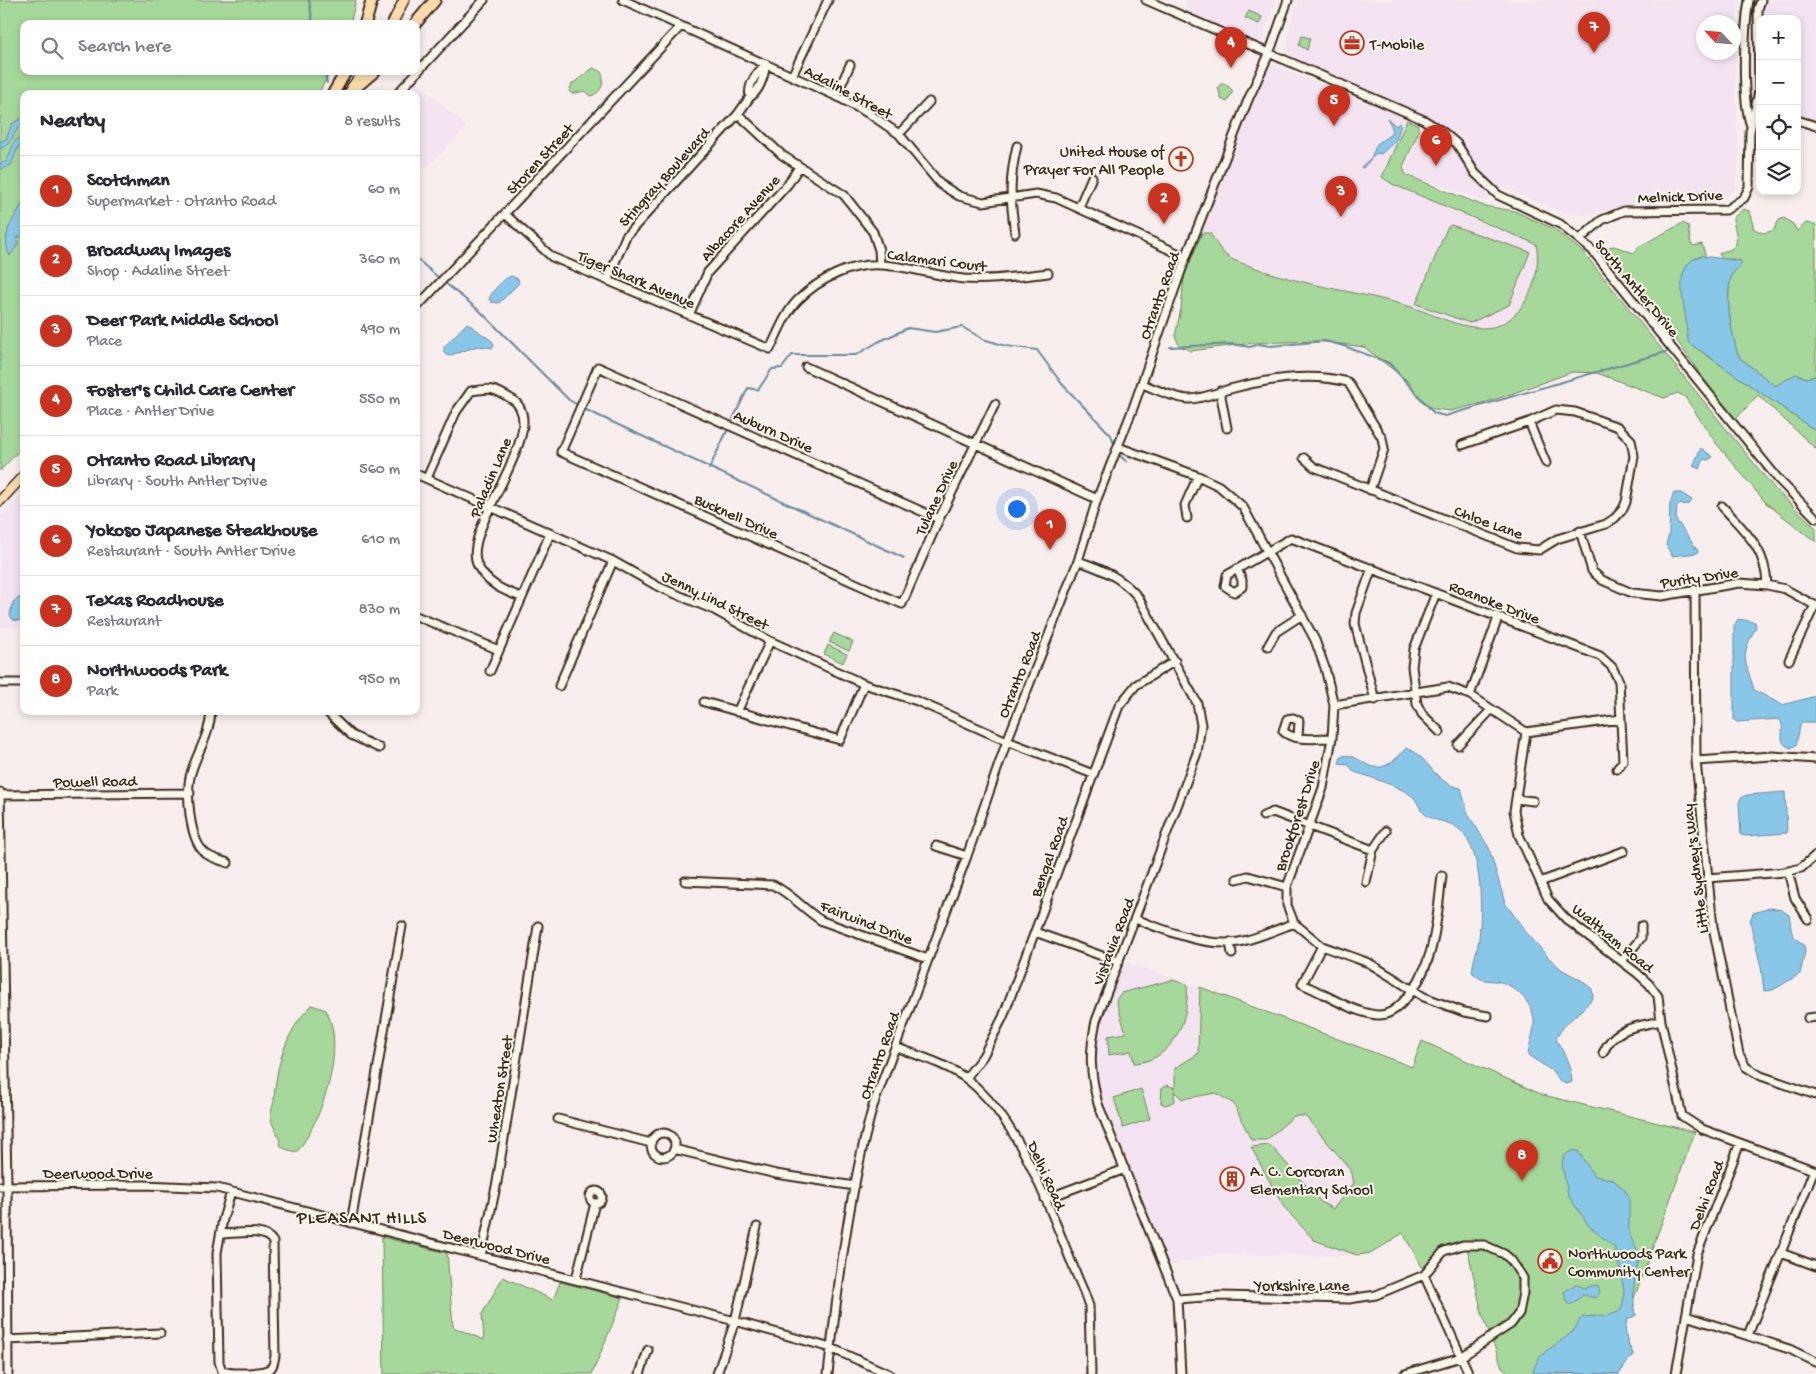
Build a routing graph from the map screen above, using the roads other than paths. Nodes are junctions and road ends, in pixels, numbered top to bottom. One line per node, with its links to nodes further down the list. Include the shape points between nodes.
1 (372, 0): 11 (highway)
2 (404, 0): 12 (main road)
3 (435, 0): 13 (highway)
4 (484, 0): 18 (street)
5 (623, 0): 14 (street, Adaline Street)
6 (828, 0): 23 (street)
7 (1146, 0): 15 (street, South Antler Drive)
8 (1288, 0): 15 (street, Otranto Road)
9 (1749, 0): 30 (street, Melnick Drive, via 1746,83)
10 (1761, 0): 30 (street, Melnick Drive, via 1758,9 1759,91)
11 (366, 20)
12 (394, 20)
13 (418, 20)
14 (681, 26): 16 (street, Adaline Street); 40 (street, Storen Street)
15 (1269, 54): 42 (street, South Antler Drive, via 1424,120 1456,144 1475,173 1498,195 1560,224); 43 (street, Otranto Road)
16 (766, 64): 23 (street, Adaline Street); 31 (street, Stingray Boulevard, via 755,94)
17 (850, 65): 28 (street)
18 (420, 69)
19 (344, 75): 24 (highway)
20 (361, 75): 25 (main road)
21 (370, 75): 26 (highway)
22 (415, 75): 27 (street)
23 (792, 76): 28 (street, Adaline Street)
24 (335, 90)
25 (351, 90)
26 (353, 90)
27 (401, 90)
28 (836, 96): 34 (street, Adaline Street)
29 (930, 102): 34 (street)
30 (1754, 107): 42 (street, Melnick Drive, via 1747,115 1751,126 1749,187 1736,205 1714,211 1624,211 1602,220)
31 (738, 114): 36 (street); 46 (street, Stingray Boulevard, via 626,236)
32 (1801, 121): 33 (street)
33 (1816, 126)
34 (899, 134): 38 (street, Adaline Street, via 940,184 959,196 983,202)
35 (1017, 146): 38 (street, via 1010,172)
36 (799, 167): 44 (street, via 844,195 873,232); 48 (street, Albacore Avenue, via 788,184 708,272)
37 (1092, 178): 39 (street)
38 (1010, 197): 39 (street, Adaline Street, via 1036,194); 41 (street)
39 (1079, 207): 43 (street, Adaline Street)
40 (505, 214): 46 (street, Tiger Shark Avenue, via 552,257); 47 (street, Storen Street)
41 (1015, 233)
42 (1580, 239): 72 (street, South Antler Drive, via 1778,480)
43 (1186, 257): 51 (street, Otranto Road)
44 (880, 265): 45 (street, Calamari Court, via 988,280); 49 (street, Calamari Court, via 838,272 815,285 798,300)
45 (1048, 273)
46 (608, 280): 48 (street, Tiger Shark Avenue)
47 (420, 304)
48 (689, 315): 49 (street, Tiger Shark Avenue)
49 (770, 349)
50 (806, 367): 56 (street)
51 (1142, 384): 52 (street, via 1190,399); 58 (street, Otranto Road)
52 (1220, 391): 55 (street); 66 (street, via 1255,382 1313,377 1348,382 1382,438 1384,449)
53 (995, 404): 56 (street, Tulane Drive)
54 (1529, 422): 57 (street, Chloe Lane); 61 (street); 74 (street, Chloe Lane, via 1556,410 1576,412 1618,427 1631,440 1634,456 1623,509 1606,524)
55 (1227, 428)
56 (975, 444): 67 (street); 73 (street, Tulane Drive)
57 (1462, 445)
58 (1118, 446): 63 (street, Brookforest Drive); 67 (street, Otranto Road)
59 (562, 452): 73 (street, Auburn Drive, via 598,366); 85 (street, Bucknell Drive)
60 (1304, 458): 66 (street, Chloe Lane, via 1314,467)
61 (1546, 463)
62 (420, 475): 65 (street, Jenny Lind Street)
63 (1198, 476): 71 (street, via 1185,505); 76 (street, Brookforest Drive, via 1219,486 1243,507)
64 (20, 478): 68 (main road)
65 (427, 478): 70 (street, Jenny Lind Street); 70 (street, Paladin Lane, via 456,412 471,391 493,387 515,400 523,416 521,440)
66 (1370, 490): 74 (street, Chloe Lane, via 1517,548 1539,550 1557,539)
67 (1096, 499): 78 (street, Otranto Road)
68 (0, 501)
69 (1722, 506): 81 (street, via 1758,545 1767,569)
70 (490, 507): 75 (street, Jenny Lind Street); 84 (street, Paladin Lane, via 476,547 476,563 487,579 502,590)
71 (1187, 518)
72 (1816, 518)
73 (939, 519): 85 (street, Tulane Drive)
74 (1580, 532): 82 (street, Purity Drive, via 1592,571 1602,580 1632,593 1650,596)
75 (550, 534): 77 (street, Jenny Lind Street); 84 (street)
76 (1268, 551): 79 (street, Roanoke Drive, via 1290,538); 80 (street); 87 (street, Brookforest Drive)
77 (613, 561): 90 (street, Jenny Lind Street); 99 (street)
78 (1078, 561): 94 (street, Vistavia Road, via 1126,582); 114 (street, Otranto Road)
79 (1372, 568): 83 (street, Roanoke Drive); 102 (street, via 1355,624)
80 (1237, 570)
81 (1767, 585): 82 (street, Purity Drive, via 1739,583); 86 (street, Purity Drive, via 1785,589)
82 (1695, 589): 118 (street, Little Sydney's Way)
83 (1436, 593): 89 (street, Roanoke Drive); 100 (street, via 1414,649 1412,667)
84 (521, 597): 92 (street)
85 (902, 604)
86 (1816, 606): 93 (street)
87 (1302, 615): 91 (street, via 1276,632); 104 (street, Brookforest Drive, via 1325,668)
88 (420, 618): 92 (street)
89 (1498, 618): 101 (street); 109 (street, Roanoke Drive, via 1600,656 1612,667 1619,681)
90 (770, 641): 98 (street, Jenny Lind Street); 106 (street)
91 (1268, 646)
92 (499, 650): 95 (street)
93 (1789, 660)
94 (1175, 661): 120 (street, Bengal Road, via 1127,694 1113,720); 142 (street, Vistavia Road, via 1197,703 1201,725 1198,744)
95 (490, 671)
96 (20, 682): 97 (street)
97 (0, 683)
98 (864, 684): 106 (street, via 840,740); 114 (street, Jenny Lind Street, via 917,701)
99 (559, 686)
100 (1416, 692): 101 (street, via 1448,687); 102 (street); 110 (street, via 1422,714)
101 (1470, 695): 105 (street)
102 (1375, 700): 104 (street)
103 (704, 702): 106 (street)
104 (1334, 705): 113 (street, Brookforest Drive)
105 (1491, 710): 111 (street); 115 (street)
106 (737, 712)
107 (211, 715): 121 (street, via 210,728 191,771)
108 (330, 715): 116 (street, via 351,736)
109 (1621, 720): 111 (street); 119 (street, Roanoke Drive, via 1622,761)
110 (1440, 732)
111 (1526, 732): 123 (street, Waltham Road)
112 (1298, 737): 113 (street)
113 (1332, 738): 126 (street, Brookforest Drive, via 1323,788)
114 (1006, 740): 120 (street, Jenny Lind Street); 132 (street, Otranto Road)
115 (1458, 745)
116 (379, 748)
117 (1816, 759): 118 (street, via 1772,756)
118 (1696, 761): 136 (street, Little Sydney's Way)
119 (1618, 769)
120 (1093, 774): 148 (street, Bengal Road)
121 (190, 792): 122 (street, Powell Road); 133 (street, via 190,818 195,840 205,853)
122 (0, 794): 170 (street)
123 (1516, 799): 124 (street); 140 (street, Waltham Road, via 1514,811 1519,835)
124 (1533, 801)
125 (1262, 816): 126 (street, via 1273,812)
126 (1309, 824): 129 (street); 141 (street, Brookforest Drive)
127 (1386, 831): 129 (street)
128 (936, 846): 132 (street)
129 (1373, 850): 139 (street)
130 (1624, 851): 140 (street)
131 (1816, 855): 134 (street, via 1801,868)
132 (967, 856): 152 (street, Otranto Road)
133 (228, 863)
134 (1788, 871): 136 (street); 143 (street, via 1795,898)
135 (1442, 876): 155 (street, via 1433,950)
136 (1707, 878): 163 (street, Little Sydney's Way, via 1713,927 1739,1054 1746,1066 1762,1076)
137 (1237, 879): 141 (street, via 1248,876)
138 (685, 881): 152 (street, Fairwind Drive, via 773,885 822,921)
139 (1366, 882)
140 (1540, 882): 153 (street, Waltham Road, via 1548,899 1566,919)
141 (1287, 887): 144 (street, Brookforest Drive, via 1287,905)
142 (1135, 919): 149 (street, via 1202,941); 154 (street, Vistavia Road)
143 (1808, 919)
144 (1294, 923): 149 (street, via 1270,933); 150 (street)
145 (402, 926): 175 (street)
146 (538, 926): 179 (street, Wheaton Street, via 497,1182)
147 (1641, 926): 153 (street, via 1641,938)
148 (1035, 932): 154 (street); 162 (street, Bengal Road, via 994,1038)
149 (1230, 942): 151 (street)
150 (1322, 946): 155 (street, via 1369,963); 155 (street, via 1302,984 1362,1012 1379,1016 1396,1010)
151 (1232, 954)
152 (928, 959): 160 (street, Otranto Road)
153 (1622, 961): 159 (street, Waltham Road, via 1658,996)
154 (1118, 962): 168 (street, Vistavia Road, via 1096,1021 1090,1050 1091,1077 1098,1104)
155 (1414, 991): 156 (street, via 1464,1012)
156 (1488, 1016)
157 (1816, 1017): 158 (street)
158 (1808, 1018)
159 (1661, 1021): 161 (street, via 1621,1031 1608,1041); 166 (street, Waltham Road, via 1682,1116 1702,1129)
160 (895, 1047): 162 (street, Delhi Road, via 943,1065); 171 (street, Otranto Road, via 873,1106)
161 (1603, 1053)
162 (966, 1078): 173 (street, Delhi Road, via 988,1098 1015,1135)
163 (1816, 1095)
164 (558, 1119): 165 (street)
165 (651, 1143): 167 (street, via 652,1151 658,1156 666,1157); 167 (street, via 658,1134 665,1134 672,1138)
166 (1740, 1143): 169 (street, Waltham Road); 184 (street, Delhi Road, via 1697,1254)
167 (674, 1149): 171 (street, via 776,1174)
168 (1125, 1169): 173 (street); 183 (street, Vistavia Road)
169 (1815, 1170): 178 (street)
170 (3, 1186): 172 (street, Deerwood Drive, via 188,1186); 188 (street)
171 (855, 1186): 189 (street, Otranto Road)
172 (231, 1192): 175 (street, Deerwood Drive); 177 (street)
173 (1045, 1199): 198 (street, Delhi Road, via 1089,1306)
174 (595, 1203): 182 (street)
175 (351, 1223): 179 (street, Deerwood Drive)
176 (757, 1227): 185 (street)
177 (221, 1234): 177 (street, via 217,1253 220,1366 222,1371 230,1373 265,1373 272,1367 275,1356 273,1242 264,1233)
178 (1781, 1253): 180 (street); 187 (street)
179 (481, 1256): 182 (street, Deerwood Drive)
180 (1816, 1266)
181 (1424, 1275): 183 (street, Yorkshire Lane, via 1376,1294 1349,1299 1220,1296); 191 (street); 191 (street, via 1444,1251 1474,1244 1504,1254 1523,1278 1522,1303 1511,1324)
182 (576, 1279): 185 (street, Deerwood Drive)
183 (1177, 1299): 199 (street, Vistavia Road)
184 (1686, 1316): 187 (street); 202 (street, Delhi Road)
185 (735, 1321): 189 (street, Deerwood Drive); 195 (street)
186 (160, 1333): 188 (street)
187 (1748, 1335): 192 (street)
188 (7, 1340): 193 (street)
189 (831, 1348): 196 (street, Otranto Road); 197 (street, Deerwood Drive)
190 (648, 1350): 194 (street)
191 (1461, 1357): 200 (street); 201 (street)
192 (1816, 1362)
193 (8, 1374)
194 (640, 1374)
195 (717, 1374)
196 (828, 1374)
197 (889, 1374)
198 (1091, 1374)
199 (1181, 1374)
200 (1405, 1374)
201 (1469, 1374)
202 (1676, 1374)

